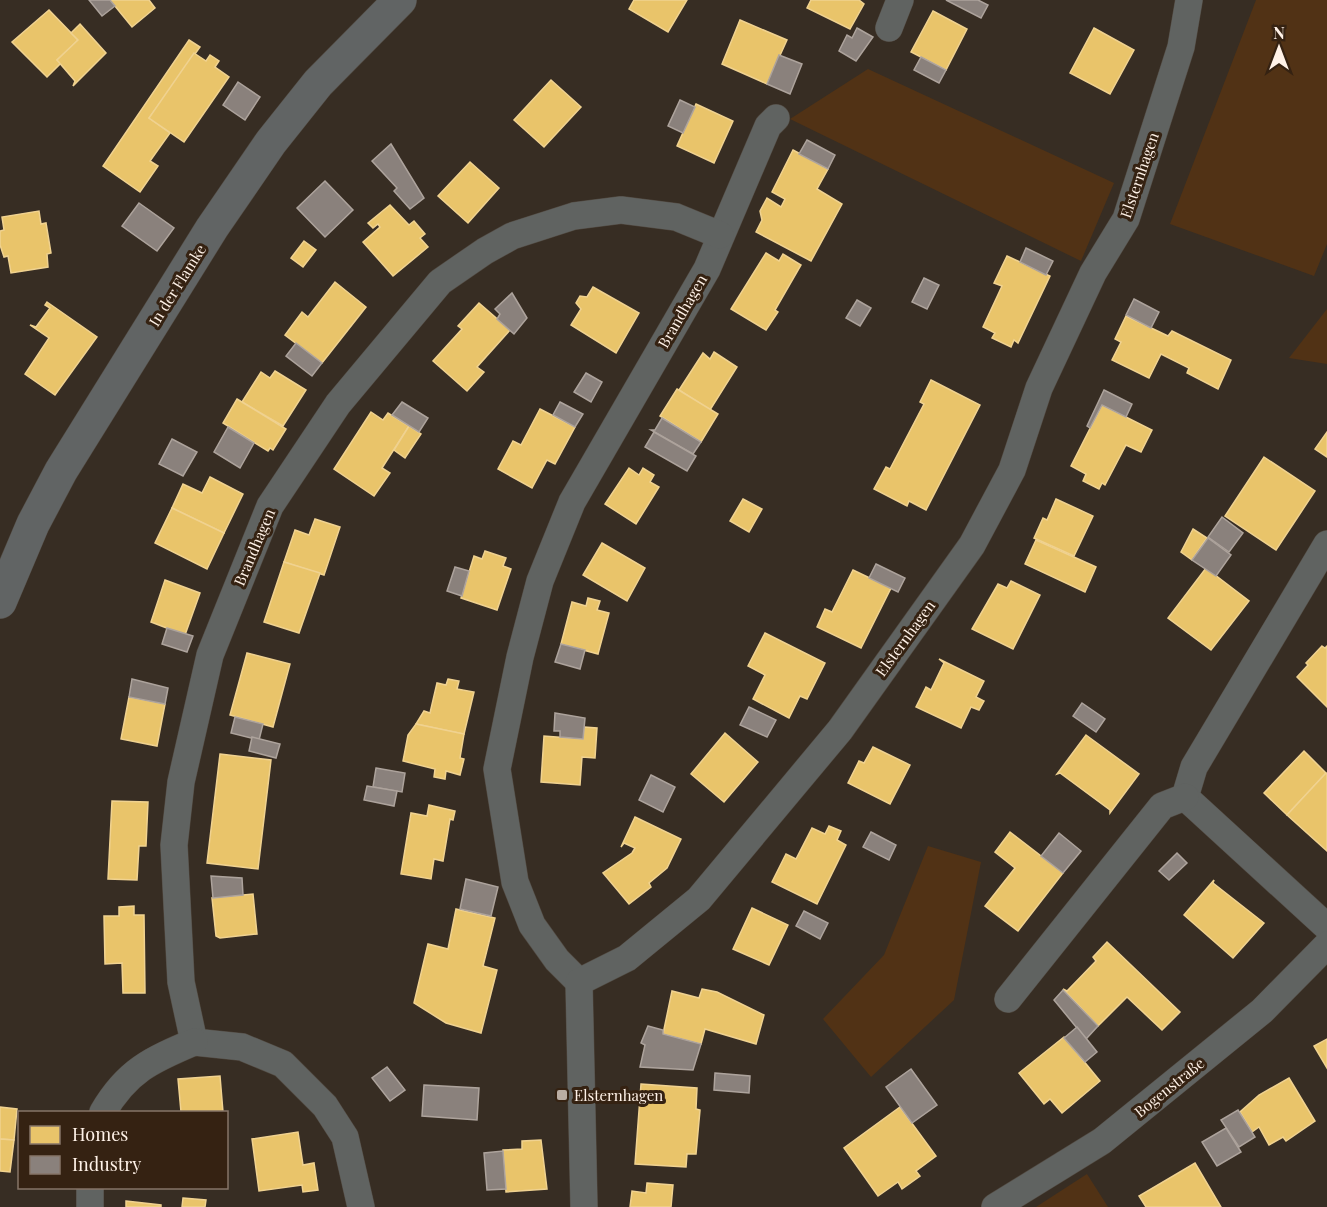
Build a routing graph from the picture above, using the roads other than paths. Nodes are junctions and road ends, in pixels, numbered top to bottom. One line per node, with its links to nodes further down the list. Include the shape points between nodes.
1 (400, 0): 8 (main road, In der Flamke, via 318,83 271,142 206,238)
2 (900, 0): 4 (street)
3 (1189, 0): 13 (street, Elsternhagen, via 1181,48 1126,219 1094,273 1039,388 1012,470 972,545 840,730 699,899 627,958)
4 (889, 28)
5 (776, 118): 6 (street, Brandhagen, via 768,126)
6 (720, 235): 13 (street, Brandhagen, via 702,278 572,502 540,581 505,725 497,769 515,882 532,925); 15 (street, Brandhagen, via 676,217 621,210 574,216 512,236 485,251 440,282 338,404 270,506 210,655 181,782 174,845 181,982)
7 (1327, 544): 10 (street, via 1194,767)
8 (7, 562): 9 (main road, In der Flamke)
9 (0, 602)
10 (1185, 797): 11 (street); 14 (street, via 1162,807)
11 (1327, 927)
12 (1327, 945): 21 (street, Bogenstraße, via 1262,1011 1102,1141)
13 (579, 982): 20 (street)
14 (1008, 999)
15 (194, 1042): 16 (street, via 151,1060 117,1088); 19 (street, via 242,1047 283,1064 325,1106 345,1137)
16 (104, 1111)
17 (90, 1189): 18 (street)
18 (90, 1207)
19 (360, 1207)
20 (584, 1207)
21 (994, 1207)

